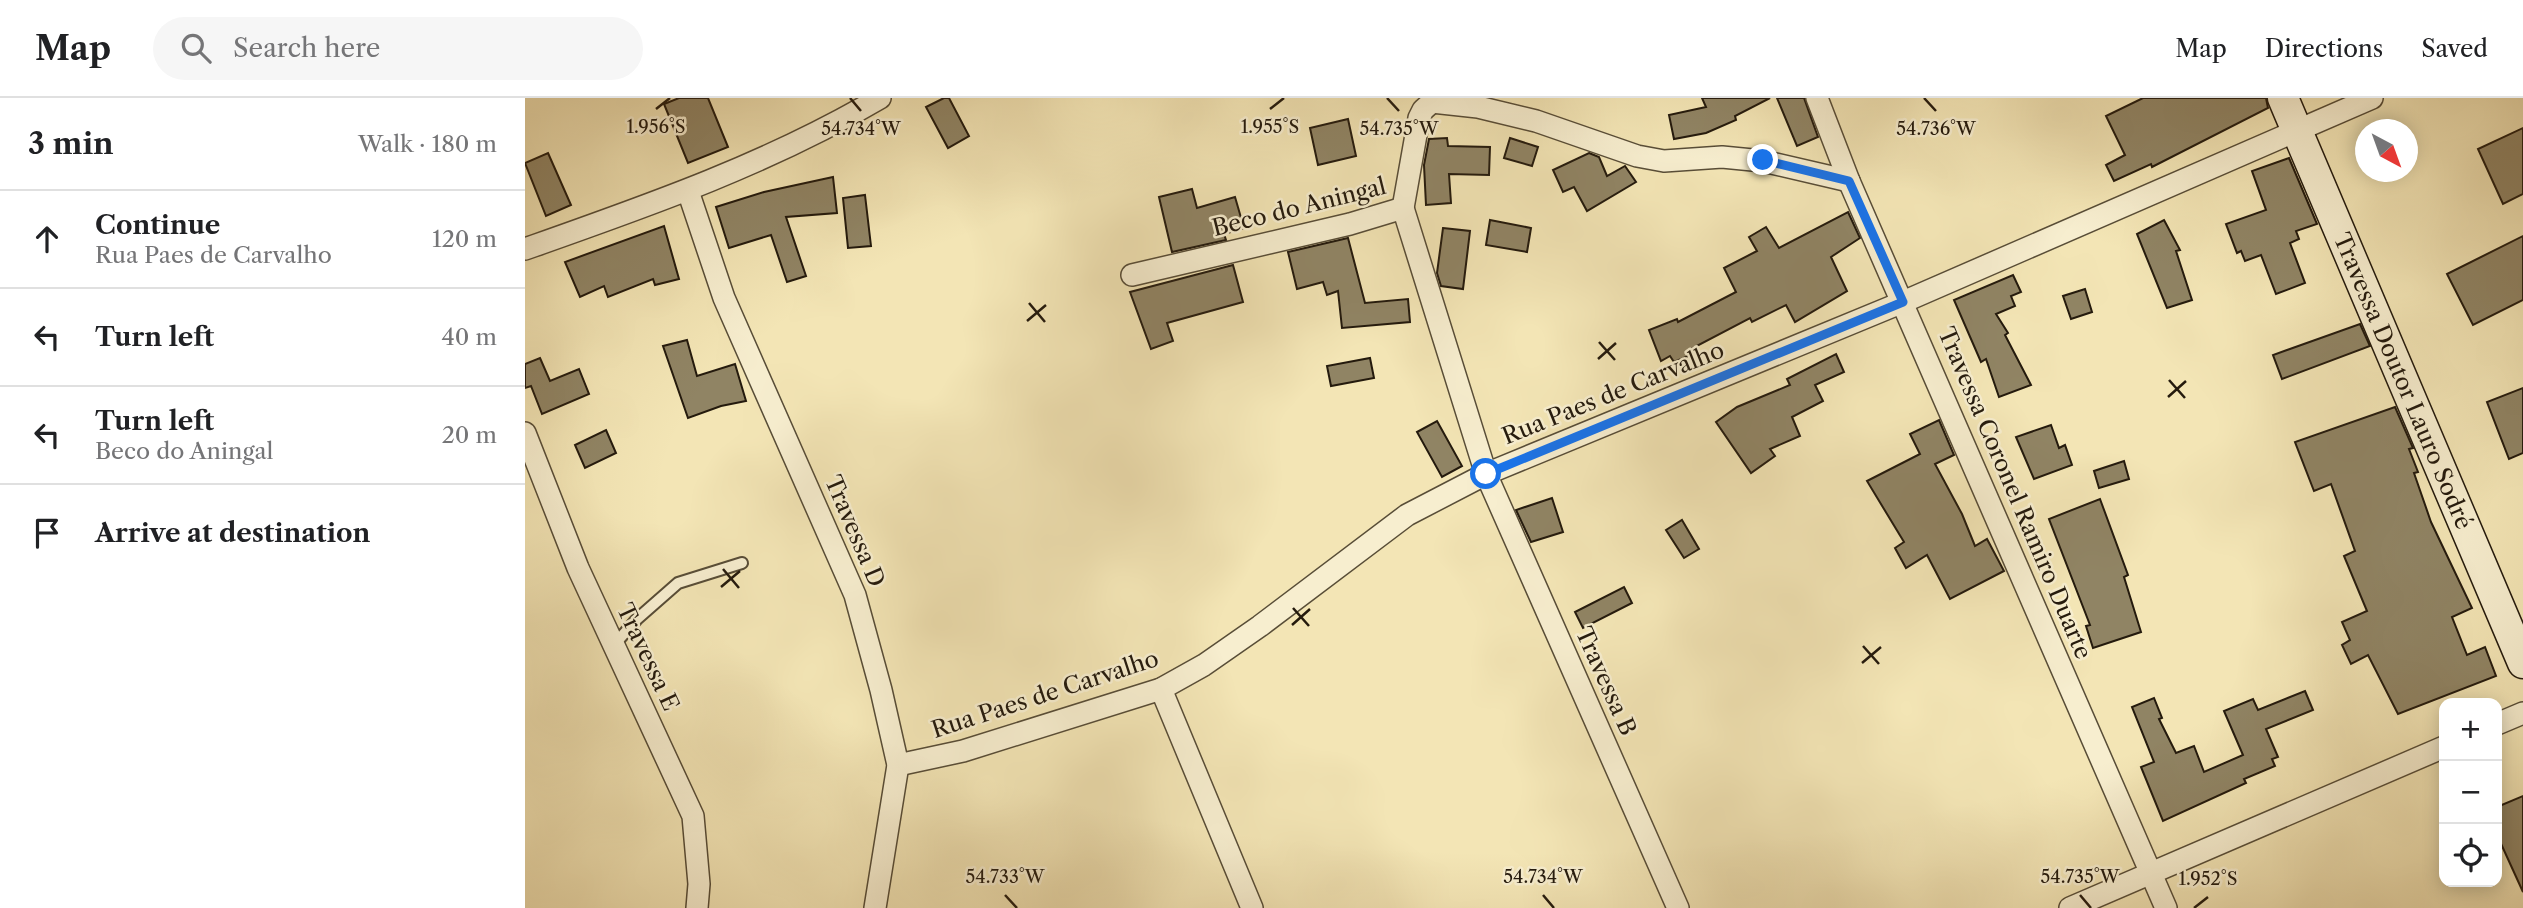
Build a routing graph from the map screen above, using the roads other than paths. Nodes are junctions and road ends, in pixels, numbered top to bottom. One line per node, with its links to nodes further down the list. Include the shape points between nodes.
1 (880, 98): 7 (street, via 794,144)
2 (1817, 98): 6 (street, Travessa Coronel Ramiro Duarte)
3 (2283, 98): 5 (street, Travessa Doutor Lauro Sodré)
4 (2372, 98): 5 (street, Rua Paes de Carvalho)
5 (2298, 132): 11 (street, Rua Paes de Carvalho); 16 (street, Travessa Doutor Lauro Sodré)
6 (1849, 181): 8 (street, Beco do Aningal, via 1763,160 1664,161 1508,113 1438,102 1426,106 1419,118); 11 (street, Travessa Coronel Ramiro Duarte)
7 (688, 191): 9 (street); 21 (street, Travessa D, via 724,298 855,595)
8 (1403, 208): 10 (street, Beco do Aningal); 13 (street, Travessa B)
9 (525, 249)
10 (1132, 275)
11 (1903, 302): 13 (street, Rua Paes de Carvalho); 22 (street, Travessa Coronel Ramiro Duarte)
12 (525, 433): 15 (street, Travessa E)
13 (1486, 474): 17 (street, Rua Paes de Carvalho, via 1407,515 1260,626); 26 (street, Travessa B)
14 (743, 563): 15 (lane, via 678,583)
15 (614, 645): 23 (street, Travessa E, via 693,816)
16 (2523, 663)
17 (1161, 689): 21 (street, Rua Paes de Carvalho, via 963,751); 25 (street)
18 (2523, 713): 19 (street)
19 (2502, 722)
20 (2439, 749): 22 (street)
21 (898, 765): 24 (street, Travessa D)
22 (2151, 872): 27 (street); 28 (street, Travessa Coronel Ramiro Duarte)
23 (697, 908)
24 (875, 908)
25 (1252, 908)
26 (1678, 908)
27 (2070, 908)
28 (2166, 908)

